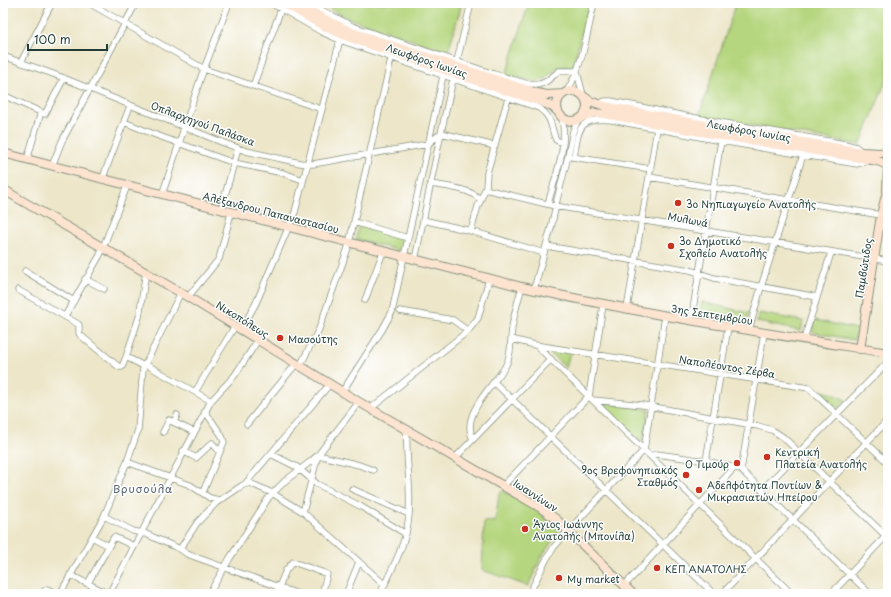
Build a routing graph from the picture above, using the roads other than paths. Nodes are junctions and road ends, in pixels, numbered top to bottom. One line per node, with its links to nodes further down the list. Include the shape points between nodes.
1 (52, 3): 15 (street)
2 (89, 3): 11 (street)
3 (136, 3): 11 (street)
4 (229, 3): 16 (street)
5 (271, 3): 10 (street, Λεωφόρος Ιωνίας)
6 (297, 3): 17 (main road, via 352,32)
7 (308, 3): 17 (street, via 352,26)
8 (471, 3): 17 (street)
9 (594, 3): 18 (street)
10 (282, 6): 12 (street, Λεωφόρος Ιωνίας, via 322,32); 17 (main road, via 350,38); 21 (street)
11 (125, 24): 16 (street); 22 (street)
12 (340, 40): 14 (street, Λεωφόρος Ιωνίας); 28 (street)
13 (3, 56): 15 (street, Οπλαρχηγού Παλάσκα)
14 (391, 58): 19 (street, Λεωφόρος Ιωνίας); 44 (street)
15 (21, 62): 20 (street, Οπλαρχηγού Παλάσκα)
16 (204, 69): 21 (street); 34 (street)
17 (455, 70): 18 (street, via 494,74 535,85 547,81 559,71); 19 (street, Λεωφόρος Ιωνίας); 23 (main road, Λεωφόρος Ιωνίας, via 537,93); 26 (street, Λεωφόρος Ιωνίας); 29 (main road, Λεωφόρος Ιωνίας); 36 (street)
18 (577, 71): 23 (street); 25 (street)
19 (443, 76): 40 (street)
20 (64, 78): 22 (street, Οπλαρχηγού Παλάσκα); 30 (street, via 45,114)
21 (253, 86): 28 (street)
22 (89, 88): 27 (street, Οπλαρχηγού Παλάσκα); 52 (street, via 62,140)
23 (565, 93): 25 (main road, Λεωφόρος Ιωνίας, via 575,91); 29 (main road, via 557,101)
24 (3, 95): 30 (street)
25 (584, 97): 32 (main road, via 588,108); 43 (main road, Λεωφόρος Ιωνίας, via 597,104 721,128 862,152)
26 (508, 98): 39 (street, Λεωφόρος Ιωνίας, via 545,112 556,140); 41 (street)
27 (130, 106): 33 (street); 34 (street, Οπλαρχηγού Παλάσκα)
28 (321, 109): 51 (street)
29 (557, 110): 31 (main road)
30 (41, 112): 48 (street)
31 (562, 118): 32 (main road, Λεωφόρος Ιωνίας, via 570,122); 39 (street)
32 (581, 119): 47 (street, via 573,131); 49 (main road, Λεωφόρος Ιωνίας, via 595,113 604,114)
33 (124, 122): 38 (street); 56 (street)
34 (184, 127): 38 (street); 42 (street, Οπλαρχηγού Παλάσκα)
35 (657, 129): 37 (street); 47 (street, via 597,119 584,124 579,131); 54 (street)
36 (441, 133): 40 (street); 41 (street); 58 (street)
37 (721, 141): 46 (street); 61 (street)
38 (179, 143): 50 (street); 65 (street)
39 (563, 143): 69 (street)
40 (428, 144): 44 (street, Οπλαρχηγού Παλάσκα); 80 (street)
41 (495, 146): 62 (street)
42 (238, 148): 50 (street); 51 (street, Οπλαρχηγού Παλάσκα)
43 (888, 152): 53 (main road, Παμβώτιδος)
44 (370, 153): 51 (street, Οπλαρχηγού Παλάσκα); 76 (street)
45 (3, 154): 48 (main road, Αλέξανδρου Παπαναστασίου)
46 (803, 155): 49 (street, via 857,164); 67 (street)
47 (571, 157): 54 (street); 70 (street)
48 (27, 160): 52 (main road, Αλέξανδρου Παπαναστασίου)
49 (868, 160): 53 (main road, Λεωφόρος Ιωνίας, via 881,162)
50 (234, 163): 57 (street, via 283,172); 71 (street)
51 (307, 164): 57 (street)
52 (52, 166): 56 (main road, Αλέξανδρου Παπαναστασίου)
53 (888, 167): 63 (main road, Παμβώτιδος)
54 (650, 169): 55 (street)
55 (649, 178): 61 (street); 75 (street)
56 (102, 180): 59 (main road, Αλέξανδρου Παπαναστασίου)
57 (303, 180): 77 (street, via 295,212)
58 (431, 184): 68 (street, via 469,192); 74 (street)
59 (127, 186): 65 (main road, Αλέξανδρου Παπαναστασίου); 84 (street)
60 (3, 188): 66 (main road, Νικοπόλεως)
61 (714, 188): 67 (street); 79 (street)
62 (486, 189): 68 (street); 69 (street, Μυλωνά)
63 (887, 190): 73 (main road, Παμβώτιδος)
64 (3, 194): 66 (main road, Νικοπόλεως)
65 (162, 195): 71 (main road, Αλέξανδρου Παπαναστασίου)
66 (19, 199): 84 (main road, Νικοπόλεως)
67 (789, 199): 73 (street); 82 (street)
68 (481, 200): 78 (street)
69 (548, 204): 70 (street, Μυλωνά)
70 (556, 206): 75 (street, Μυλωνά); 83 (street)
71 (221, 210): 72 (main road, Αλέξανδρου Παπαναστασίου)
72 (231, 213): 77 (main road, Αλέξανδρου Παπαναστασίου); 103 (street, via 221,256)
73 (881, 215): 89 (main road, Παμβώτιδος)
74 (424, 220): 78 (street); 90 (street)
75 (642, 220): 79 (street, Μυλωνά); 91 (street)
76 (354, 222): 80 (street); 81 (street)
77 (288, 227): 81 (main road, Αλέξανδρου Παπαναστασίου); 114 (street, via 256,303)
78 (471, 231): 86 (street)
79 (706, 231): 82 (street, Μυλωνά); 95 (street)
80 (408, 238): 88 (street)
81 (349, 242): 85 (main road, Αλέξανδρου Παπαναστασίου); 130 (street, via 319,329)
82 (776, 244): 87 (street, Μυλωνά); 99 (street)
83 (546, 246): 86 (street); 91 (street)
84 (104, 247): 94 (main road, Νικοπόλεως); 96 (street)
85 (383, 252): 88 (main road, Αλέξανδρου Παπαναστασίου); 105 (street)
86 (544, 253): 101 (street)
87 (831, 253): 89 (street, Μυλωνά); 104 (street)
88 (404, 257): 90 (main road, Αλέξανδρου Παπαναστασίου); 136 (street, via 390,318)
89 (874, 259): 92 (street, Μυλωνά); 122 (main road, Παμβώτιδος)
90 (416, 260): 97 (main road, Αλέξανδρου Παπαναστασίου)
91 (635, 261): 95 (street, via 690,270); 108 (street)
92 (888, 262)
93 (26, 271): 106 (street)
94 (146, 272): 103 (main road, Νικοπόλεως); 125 (street, via 141,309)
95 (699, 274): 99 (street); 112 (street)
96 (86, 279): 100 (street); 106 (street)
97 (489, 279): 98 (main road, Αλέξανδρου Παπαναστασίου); 116 (street, via 478,318)
98 (522, 287): 101 (main road, Αλέξανδρου Παπαναστασίου); 120 (street)
99 (761, 287): 104 (street); 115 (street)
100 (104, 289)
101 (534, 289): 107 (main road, 3ης Σεπτεμβρίου)
102 (18, 290): 110 (street)
103 (184, 295): 114 (main road, Νικοπόλεως); 129 (street)
104 (817, 297): 118 (street)
105 (365, 300)
106 (74, 301): 110 (street)
107 (603, 305): 108 (main road, 3ης Σεπτεμβρίου); 124 (street)
108 (627, 309): 111 (main road, 3ης Σεπτεμβρίου)
109 (400, 311): 116 (street, via 453,320)
110 (65, 316): 125 (street, via 79,326 80,335 119,367 122,367)
111 (665, 316): 112 (main road, 3ης Σεπτεμβρίου); 128 (street)
112 (691, 321): 113 (main road, 3ης Σεπτεμβρίου)
113 (728, 327): 115 (main road, 3ης Σεπτεμβρίου); 131 (street)
114 (238, 328): 119 (main road, Νικοπόλεως); 135 (street)
115 (748, 330): 117 (main road, 3ης Σεπτεμβρίου)
116 (468, 331): 142 (street)
117 (764, 332): 118 (main road, 3ης Σεπτεμβρίου); 132 (street)
118 (804, 339): 122 (main road, 3ης Σεπτεμβρίου)
119 (258, 340): 130 (main road, Νικοπόλεως); 139 (street, via 235,375)
120 (511, 340): 121 (street, Ναπολέοντος Ζέρβα); 133 (street, via 507,363)
121 (535, 345): 124 (street, Ναπολέοντος Ζέρβα); 126 (street)
122 (860, 349): 123 (main road, 3ης Σεπτεμβρίου)
123 (888, 353)
124 (596, 355): 128 (street, Ναπολέοντος Ζέρβα); 137 (street)
125 (126, 357): 129 (street)
126 (550, 359): 137 (street); 138 (street)
127 (888, 362): 144 (street)
128 (658, 364): 131 (street, Ναπολέοντος Ζέρβα); 141 (street)
129 (145, 365): 135 (street); 166 (street, via 138,430)
130 (298, 365): 134 (main road, Νικοπόλεως); 149 (street)
131 (720, 374): 132 (street, Ναπολέοντος Ζέρβα); 146 (street)
132 (757, 380): 144 (street, Ναπολέοντος Ζέρβα, via 809,388); 150 (street)
133 (494, 382): 138 (street); 155 (street, via 472,415 470,428)
134 (330, 384): 136 (main road, Νικοπόλεως); 161 (street)
135 (195, 392): 139 (street)
136 (342, 392): 140 (main road, Νικοπόλεως)
137 (591, 398): 141 (street); 154 (street); 157 (street)
138 (512, 399): 154 (street); 155 (street)
139 (211, 401): 143 (street)
140 (359, 402): 142 (main road, Νικοπόλεως); 162 (street)
141 (651, 407): 146 (street); 157 (street)
142 (370, 409): 151 (main road, Νικοπόλεως)
143 (205, 411): 153 (street); 159 (street, via 224,439)
144 (837, 414): 156 (street, Ναπολέοντος Ζέρβα); 160 (street)
145 (177, 415): 148 (street)
146 (714, 418): 150 (street); 165 (street)
147 (888, 420): 156 (street)
148 (174, 422): 152 (street, via 169,420); 153 (street)
149 (247, 424)
150 (749, 424): 160 (street, via 777,432); 171 (street)
151 (407, 430): 164 (main road, Νικοπόλεως); 185 (street)
152 (163, 432)
153 (194, 432): 158 (street)
154 (551, 436): 176 (street); 178 (street)
155 (473, 438): 164 (street)
156 (866, 443): 167 (street, Ναπολέοντος Ζέρβα); 174 (street)
157 (644, 450): 163 (street); 178 (street)
158 (184, 451): 159 (street, via 196,458 212,443); 172 (street)
159 (220, 452): 180 (street)
160 (799, 452): 174 (street); 179 (street)
161 (271, 454): 169 (street); 175 (street)
162 (318, 455): 169 (street); 170 (street); 173 (street)
163 (650, 456): 165 (street, via 657,454); 183 (street)
164 (455, 458): 176 (main road, Ιωαννίνων)
165 (706, 461): 168 (street)
166 (127, 462): 172 (street); 186 (street)
167 (888, 463)
168 (735, 467): 171 (street); 183 (street)
169 (300, 469): 173 (street); 181 (street)
170 (373, 470)
171 (741, 470): 179 (street)
172 (170, 477): 180 (street); 189 (street)
173 (311, 479): 184 (street); 190 (street)
174 (829, 481): 187 (street); 191 (street)
175 (245, 484): 181 (street, via 252,484); 182 (street)
176 (503, 486): 188 (main road, Ιωαννίνων, via 541,508)
177 (352, 489): 185 (street)
178 (606, 490): 188 (street); 193 (street)
179 (762, 490): 187 (street)
180 (203, 492): 182 (street, via 210,498)
181 (272, 493): 184 (street); 199 (street)
182 (219, 500): 196 (street, via 197,523)
183 (700, 504): 193 (street); 197 (street)
184 (303, 512): 198 (street)
185 (409, 514): 190 (street)
186 (104, 516): 189 (street); 192 (street)
187 (792, 520): 197 (street); 201 (street)
188 (568, 531): 204 (main road, Ιωαννίνων); 216 (street, via 548,556)
189 (141, 533): 195 (street); 196 (street)
190 (406, 534): 203 (street)
191 (887, 536): 201 (street)
192 (92, 538): 194 (street); 200 (street)
193 (663, 544): 204 (street); 217 (street)
194 (109, 546): 195 (street, via 114,537); 202 (street)
195 (134, 546): 209 (street)
196 (180, 549): 199 (street)
197 (756, 558): 218 (street); 219 (street)
198 (359, 562): 203 (street); 214 (street)
199 (224, 568): 205 (street); 210 (street)
200 (70, 575): 202 (street); 208 (street)
201 (850, 575): 220 (street); 221 (street)
202 (88, 583): 209 (street)
203 (384, 584): 215 (street)
204 (624, 586): 206 (main road, Ιωαννίνων)
205 (279, 587): 211 (street); 212 (street); 213 (street, via 288,566 294,562 327,574)
206 (631, 593)
207 (40, 594): 208 (street, via 46,589)
208 (59, 594)
209 (109, 594)
210 (209, 594)
211 (276, 594)
212 (298, 594)
213 (322, 594)
214 (346, 594)
215 (380, 594)
216 (529, 594)
217 (714, 594)
218 (722, 594)
219 (792, 594)
220 (831, 594)
221 (870, 594)

